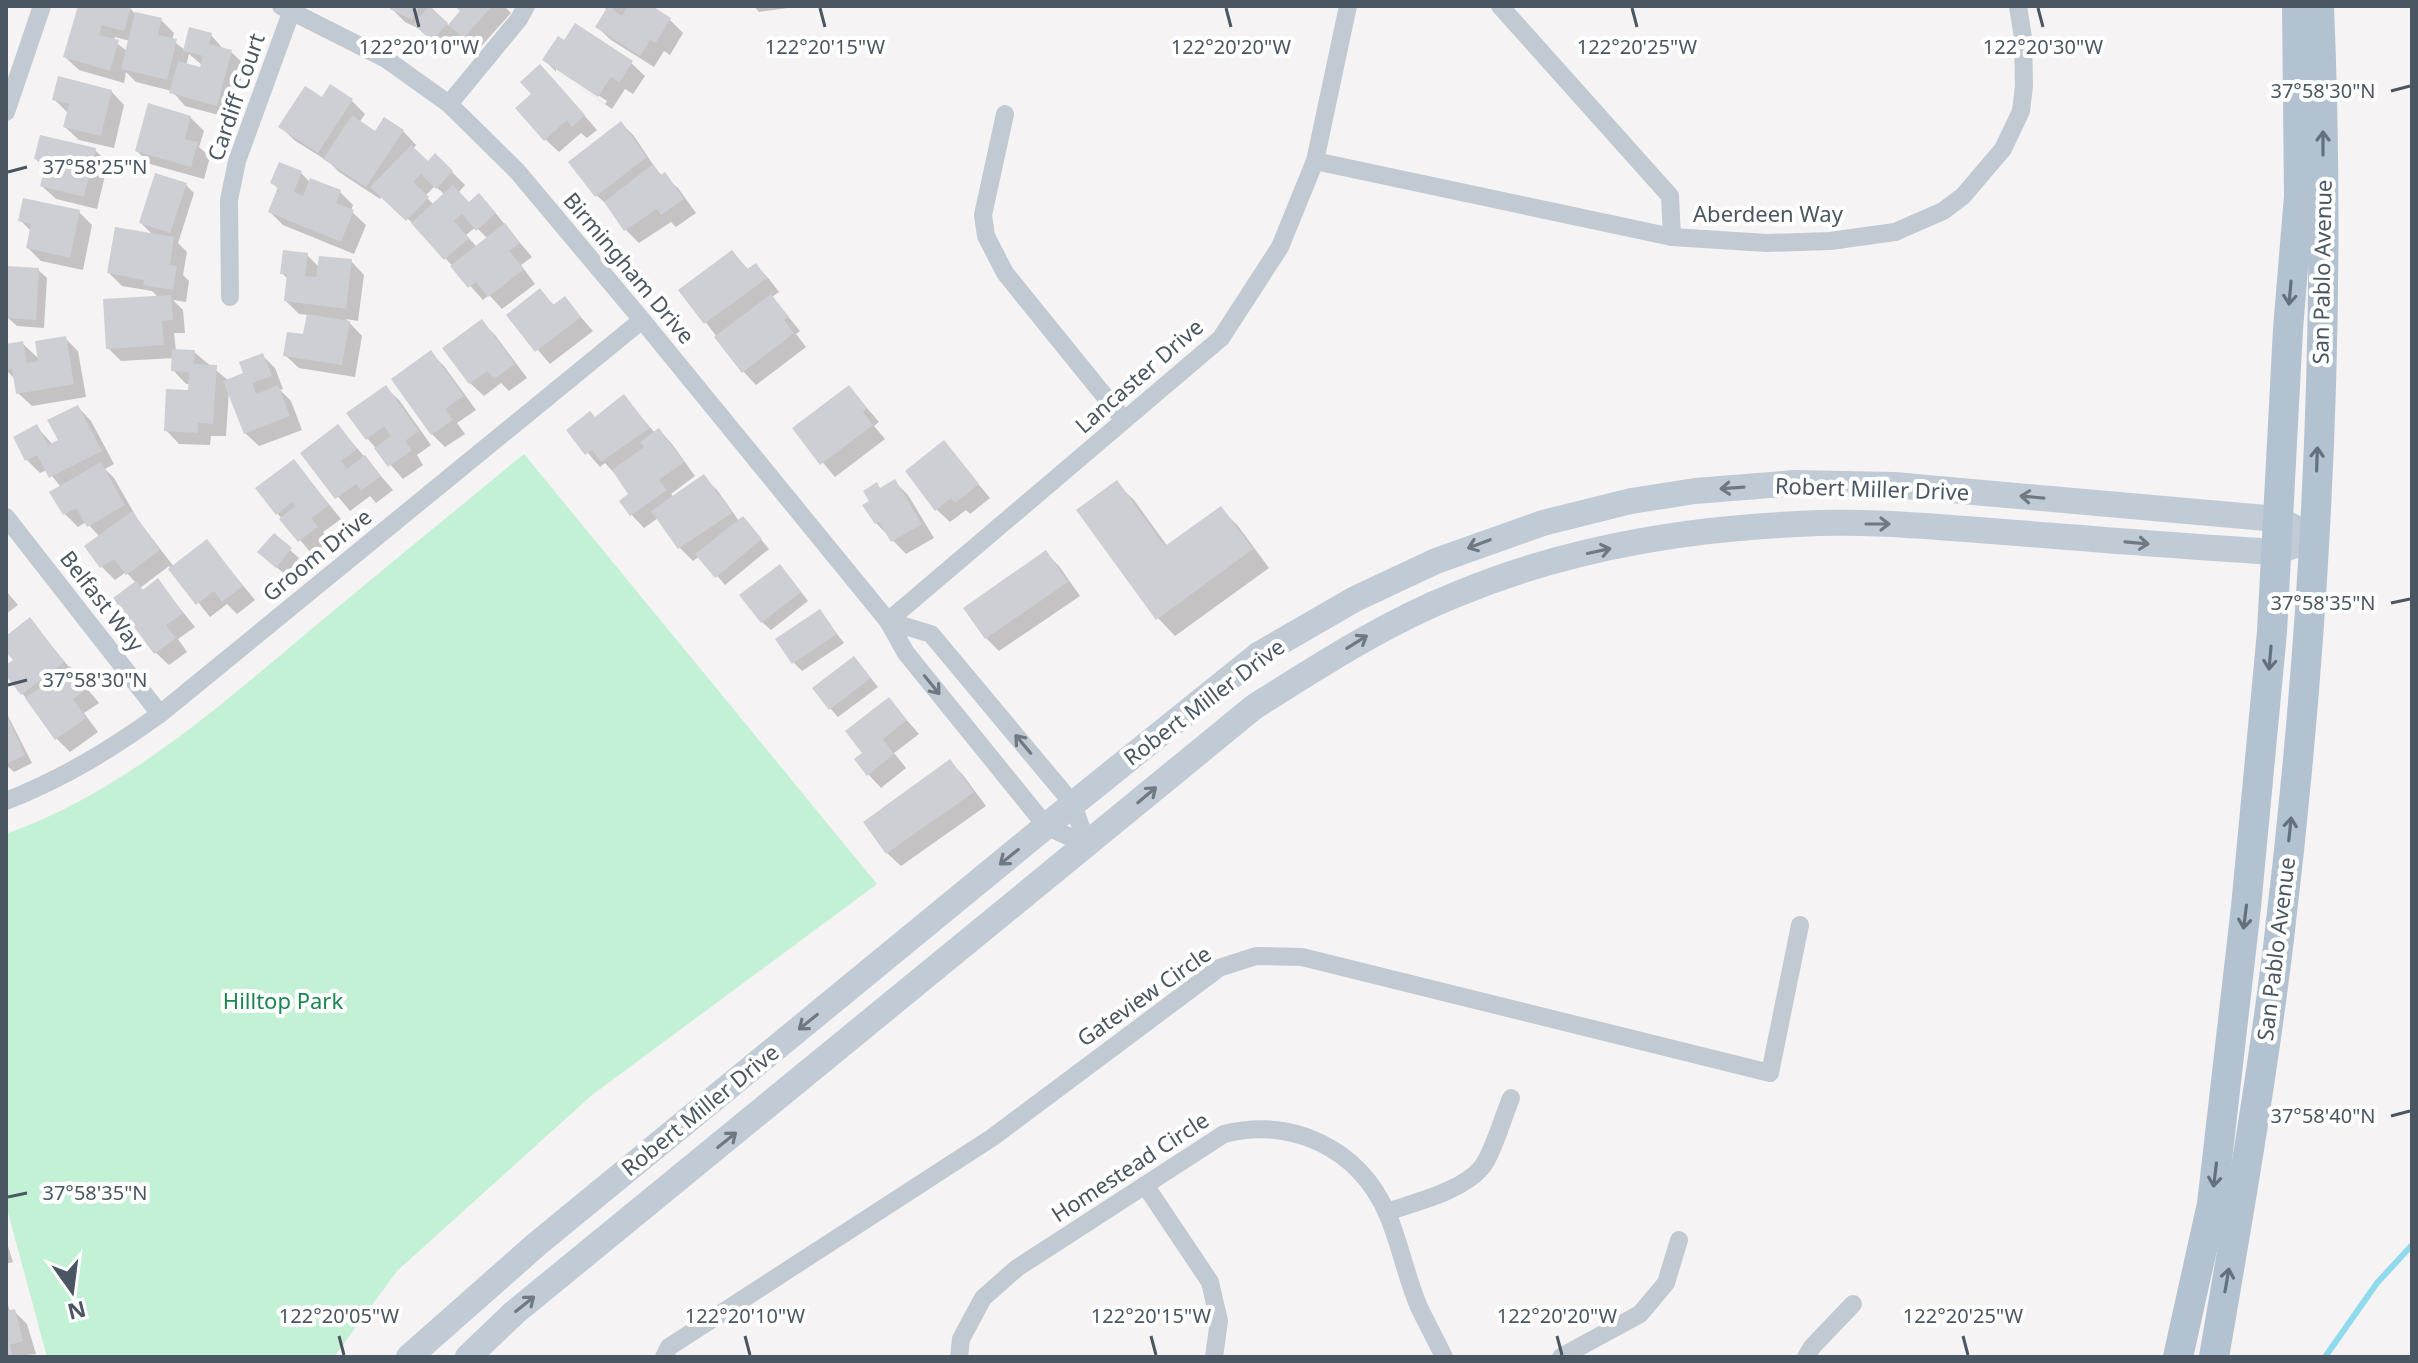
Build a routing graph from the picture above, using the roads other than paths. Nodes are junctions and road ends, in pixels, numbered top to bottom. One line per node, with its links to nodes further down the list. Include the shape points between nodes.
1 (42, 6): 10 (street)
2 (526, 6): 9 (street)
3 (1348, 6): 12 (street, Lancaster Drive)
4 (1500, 6): 13 (street, via 1670,196)
5 (2018, 6): 13 (street, Aberdeen Way, via 2025,62 2021,111 2003,149 1943,211 1895,232 1830,241)
6 (2297, 6): 18 (main road, San Pablo Avenue, one-way to 18, via 2299,196)
7 (2319, 6): 19 (main road, San Pablo Avenue, one-way to 7, via 2323,197)
8 (287, 8): 9 (street, Birmingham Drive, via 386,59); 14 (street, Cardiff Court, via 229,200)
9 (449, 104): 15 (street, Birmingham Drive, via 517,171)
10 (6, 112)
11 (1005, 114): 16 (street, via 983,215 986,236 1005,273)
12 (1315, 161): 13 (street, Aberdeen Way); 16 (street, Lancaster Drive, via 1280,247 1221,338)
13 (1672, 237)
14 (230, 297)
15 (642, 320): 21 (street, Birmingham Drive); 22 (street, Groom Drive)
16 (1124, 420): 21 (street, Lancaster Drive)
17 (6, 517): 22 (street, Belfast Way)
18 (2277, 519): 19 (main road); 20 (main road, San Pablo Avenue); 24 (main road, Robert Miller Drive, one-way to 24, via 1894,485 1795,483 1631,501 1489,540 1355,599 1258,655)
19 (2314, 537): 20 (main road); 42 (main road, San Pablo Avenue, one-way to 19, via 2279,940)
20 (2276, 552): 26 (main road, Robert Miller Drive, one-way to 20, via 1254,707 1373,632 1456,594 1564,558 1716,529 1800,523 1898,524); 41 (main road, San Pablo Avenue, one-way to 41, via 2246,907 2212,1204)
21 (888, 621): 24 (street, one-way to 21, via 931,634); 25 (street, Birmingham Drive, one-way to 25, via 906,653)
22 (160, 714): 23 (street, Groom Drive, via 106,753)
23 (6, 801)
24 (1073, 804): 25 (main road, Robert Miller Drive); 26 (street)
25 (1046, 826): 26 (street, Birmingham Drive); 33 (main road, Robert Miller Drive, one-way to 33, via 537,1244)
26 (1087, 845): 34 (main road, Robert Miller Drive, one-way to 26, via 514,1313)
27 (1800, 925): 35 (street, Gateview Circle, via 1770,1073 1302,957 1256,956 1219,968 993,1137 669,1347)
28 (1511, 1098): 30 (street, via 1483,1166 1445,1191)
29 (1145, 1185): 30 (street, Homestead Circle, via 1224,1134 1275,1129 1314,1138 1350,1161); 36 (street, Homestead Circle, via 1017,1268 983,1298 961,1339); 37 (street, via 1210,1282 1219,1321)
30 (1387, 1212): 38 (street, Homestead Circle, via 1419,1305)
31 (1679, 1240): 39 (street, via 1666,1283 1640,1314)
32 (1853, 1304): 40 (street)
33 (409, 1357)
34 (468, 1357)
35 (664, 1357)
36 (959, 1357)
37 (1214, 1357)
38 (1444, 1357)
39 (1561, 1357)
40 (1806, 1357)
41 (2178, 1357)
42 (2214, 1357)

